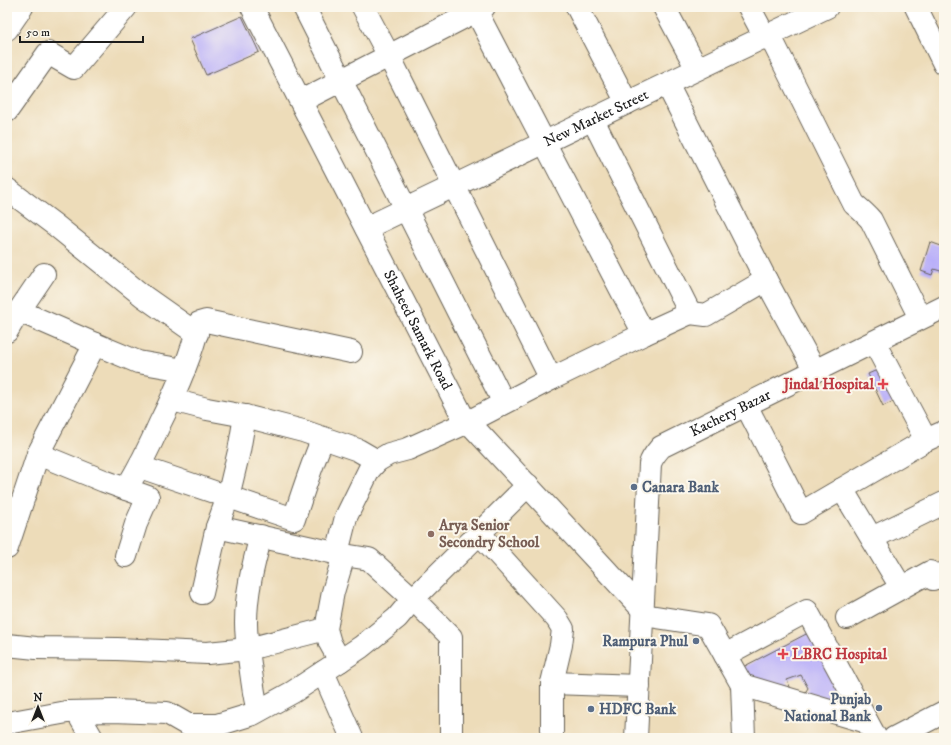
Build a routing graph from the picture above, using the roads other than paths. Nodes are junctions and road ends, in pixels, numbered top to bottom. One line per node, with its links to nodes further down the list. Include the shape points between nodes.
1 (22, 7): 12 (street)
2 (126, 7): 21 (street, via 74,68 48,53)
3 (252, 7): 19 (street, Shaheed Samark Road)
4 (304, 7): 17 (street)
5 (363, 7): 14 (street)
6 (577, 7): 20 (street)
7 (664, 7): 16 (street)
8 (750, 7): 13 (street)
9 (827, 7): 13 (street, New Market Street)
10 (916, 7): 15 (street)
11 (478, 8): 14 (street); 23 (street)
12 (7, 29)
13 (767, 36): 16 (street, New Market Street); 33 (street, via 854,204 871,220)
14 (389, 56): 17 (street); 24 (street)
15 (944, 64)
16 (697, 69): 18 (street, New Market Street)
17 (341, 80): 19 (street); 26 (street)
18 (666, 84): 20 (street, New Market Street); 29 (street)
19 (301, 101): 27 (street, Shaheed Samark Road)
20 (627, 103): 22 (street, New Market Street)
21 (7, 111)
22 (593, 120): 23 (street, New Market Street); 32 (street)
23 (545, 142): 24 (street, New Market Street); 36 (street)
24 (454, 186): 26 (street, New Market Street); 42 (street)
25 (7, 189): 34 (street, via 143,296)
26 (405, 209): 27 (street, New Market Street); 44 (street)
27 (366, 228): 47 (street, Shaheed Samark Road, via 462,415)
28 (44, 274): 31 (street)
29 (766, 280): 32 (street, via 706,315); 41 (street)
30 (944, 307): 33 (street, Kachery Bazar)
31 (19, 311): 35 (street); 38 (street)
32 (690, 313): 36 (street)
33 (920, 318): 37 (street, Kachery Bazar)
34 (201, 328): 39 (street); 40 (street)
35 (7, 331)
36 (644, 334): 42 (street)
37 (874, 342): 41 (street, Kachery Bazar); 48 (street)
38 (95, 344): 40 (street, via 138,362); 50 (street)
39 (351, 352)
40 (184, 370): 43 (street)
41 (815, 371): 45 (street, Kachery Bazar)
42 (551, 379): 44 (street)
43 (172, 400): 46 (street); 52 (street)
44 (504, 403): 47 (street)
45 (746, 405): 55 (street, via 801,513); 69 (street, Kachery Bazar, via 661,448 652,458)
46 (245, 416): 49 (street); 56 (street)
47 (468, 422): 51 (street); 53 (street, Shaheed Samark Road)
48 (935, 436): 55 (street)
49 (323, 438): 51 (street, via 358,450); 56 (street, via 294,519)
50 (38, 454): 54 (street); 62 (street)
51 (377, 461): 63 (street, via 369,470 346,517)
52 (140, 467): 54 (street); 56 (street)
53 (528, 485): 59 (street); 69 (street, Shaheed Samark Road)
54 (126, 489): 64 (street, via 148,497)
55 (842, 489): 61 (street)
56 (228, 497): 58 (street)
57 (944, 503): 61 (street)
58 (218, 527): 60 (street); 67 (street)
59 (479, 533): 68 (street); 76 (street, via 558,619 563,630)
60 (261, 536): 63 (street); 73 (street, via 247,600)
61 (872, 538): 66 (street)
62 (7, 548)
63 (340, 554): 68 (street, via 369,559); 71 (street)
64 (126, 556)
65 (944, 573): 66 (street, via 933,579 930,572)
66 (901, 587): 70 (street)
67 (202, 592)
68 (413, 599): 75 (street, via 397,618 361,647); 90 (street, via 452,637)
69 (643, 610): 74 (street, via 708,625); 78 (street, Kachery Bazar)
70 (847, 618)
71 (326, 630): 73 (street); 75 (street, via 330,643)
72 (7, 645): 73 (street, via 207,653)
73 (248, 649): 79 (street)
74 (725, 655): 77 (street); 85 (street, via 807,611)
75 (331, 666): 79 (street, via 293,692); 89 (street)
76 (552, 683): 78 (street); 91 (street)
77 (742, 685): 85 (street); 93 (street)
78 (639, 686): 92 (street, Kachery Bazar)
79 (258, 710): 84 (street)
80 (77, 712): 82 (street); 83 (street); 87 (street)
81 (944, 712): 86 (street)
82 (161, 713): 84 (street, via 167,713 188,725 217,725); 88 (street)
83 (7, 723)
84 (228, 730)
85 (871, 730)
86 (903, 736)
87 (92, 738)
88 (176, 738)
89 (352, 738)
90 (451, 738)
91 (552, 738)
92 (636, 738)
93 (744, 738)

